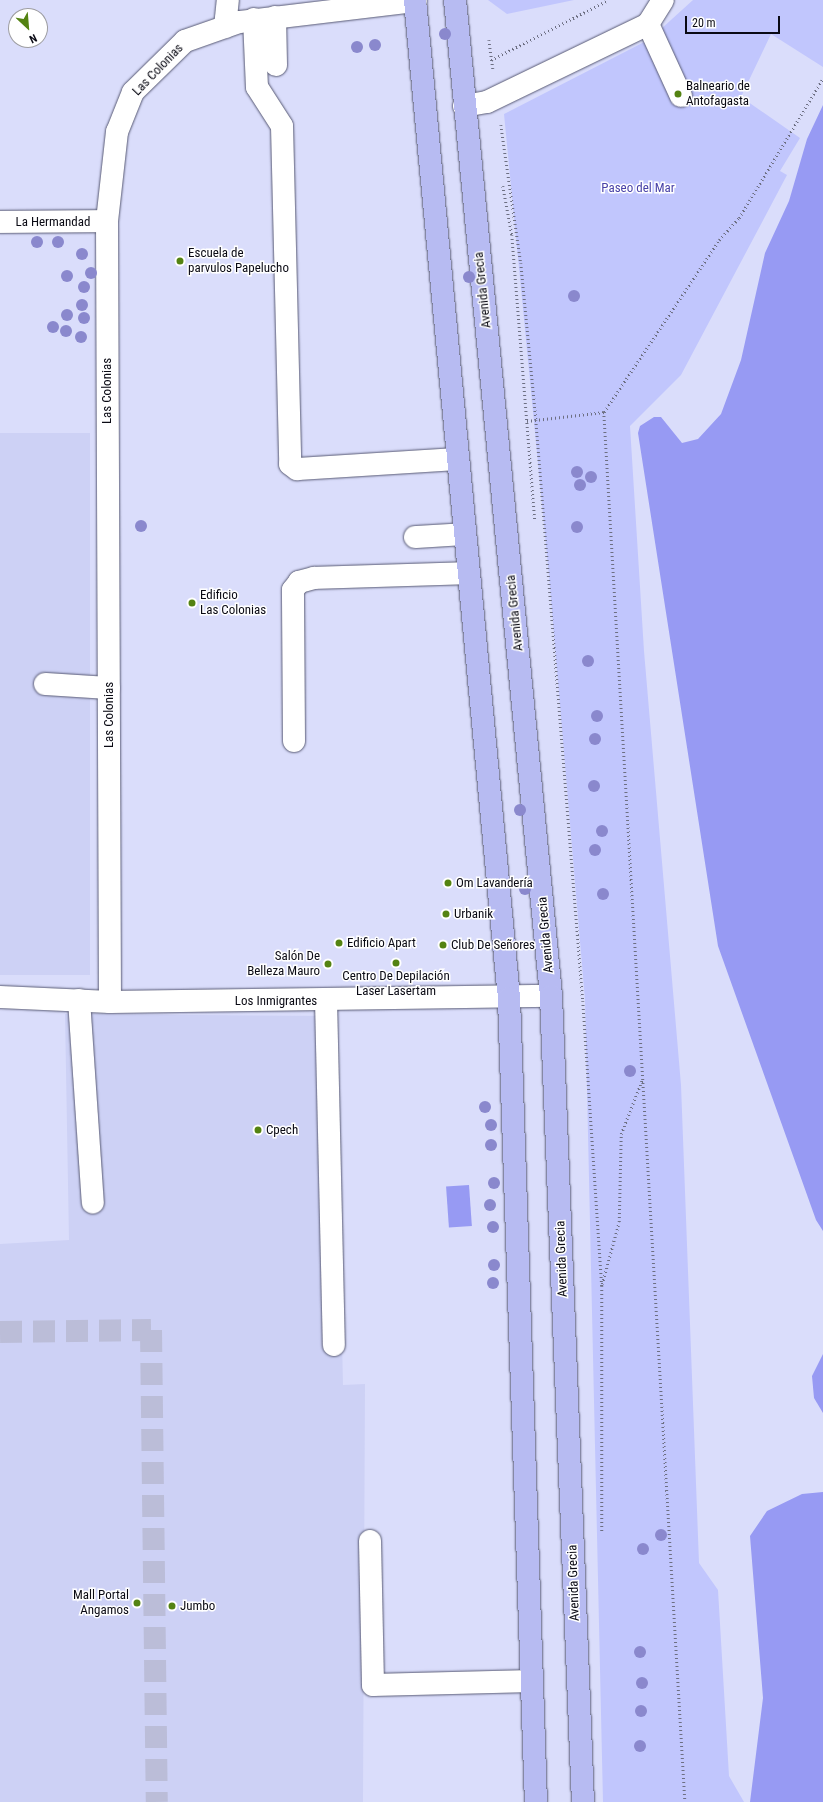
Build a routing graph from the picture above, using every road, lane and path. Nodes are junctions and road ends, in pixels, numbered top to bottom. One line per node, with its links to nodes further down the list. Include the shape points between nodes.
1 (228, 0): 8 (street)
2 (455, 0): 13 (highway, Avenida Grecia)
3 (608, 0): 9 (path)
4 (663, 0): 7 (street)
5 (416, 1): 6 (street, Las Colonias); 19 (highway)
6 (264, 18): 8 (street, Las Colonias); 10 (street); 19 (street, via 257,87 282,126 290,464 297,469)
7 (648, 24): 12 (street); 13 (street, via 487,102)
8 (225, 27): 14 (street, Las Colonias, via 185,41 133,92 117,132)
9 (491, 60)
10 (276, 64)
11 (823, 78): 16 (path, via 739,218 719,240)
12 (681, 96)
13 (464, 106): 27 (highway, Avenida Grecia)
14 (106, 221): 15 (street, La Hermandad); 25 (street, Las Colonias)
15 (0, 222)
16 (604, 412): 17 (path); 33 (path)
17 (527, 421)
18 (426, 449): 19 (street)
19 (458, 458): 20 (street); 21 (highway)
20 (430, 471)
21 (465, 534): 22 (street); 23 (highway)
22 (416, 537)
23 (469, 574): 26 (street, via 314,578 299,582 293,590); 29 (highway)
24 (45, 684): 25 (street)
25 (109, 688): 32 (street, Las Colonias)
26 (294, 741)
27 (551, 996): 29 (street, Los Inmigrantes); 40 (highway, Avenida Grecia)
28 (0, 997): 30 (street, Los Inmigrantes)
29 (508, 998): 31 (street, Los Inmigrantes); 38 (highway)
30 (79, 1000): 32 (street, Los Inmigrantes); 34 (street)
31 (326, 1000): 32 (street, Los Inmigrantes); 36 (street)
32 (110, 1002)
33 (643, 1077): 35 (path, via 621,1134 619,1222); 41 (path)
34 (93, 1203)
35 (602, 1286)
36 (334, 1345)
37 (370, 1541): 38 (street, via 373,1685)
38 (532, 1681): 39 (highway)
39 (536, 1802)
40 (583, 1802)
41 (685, 1802)

